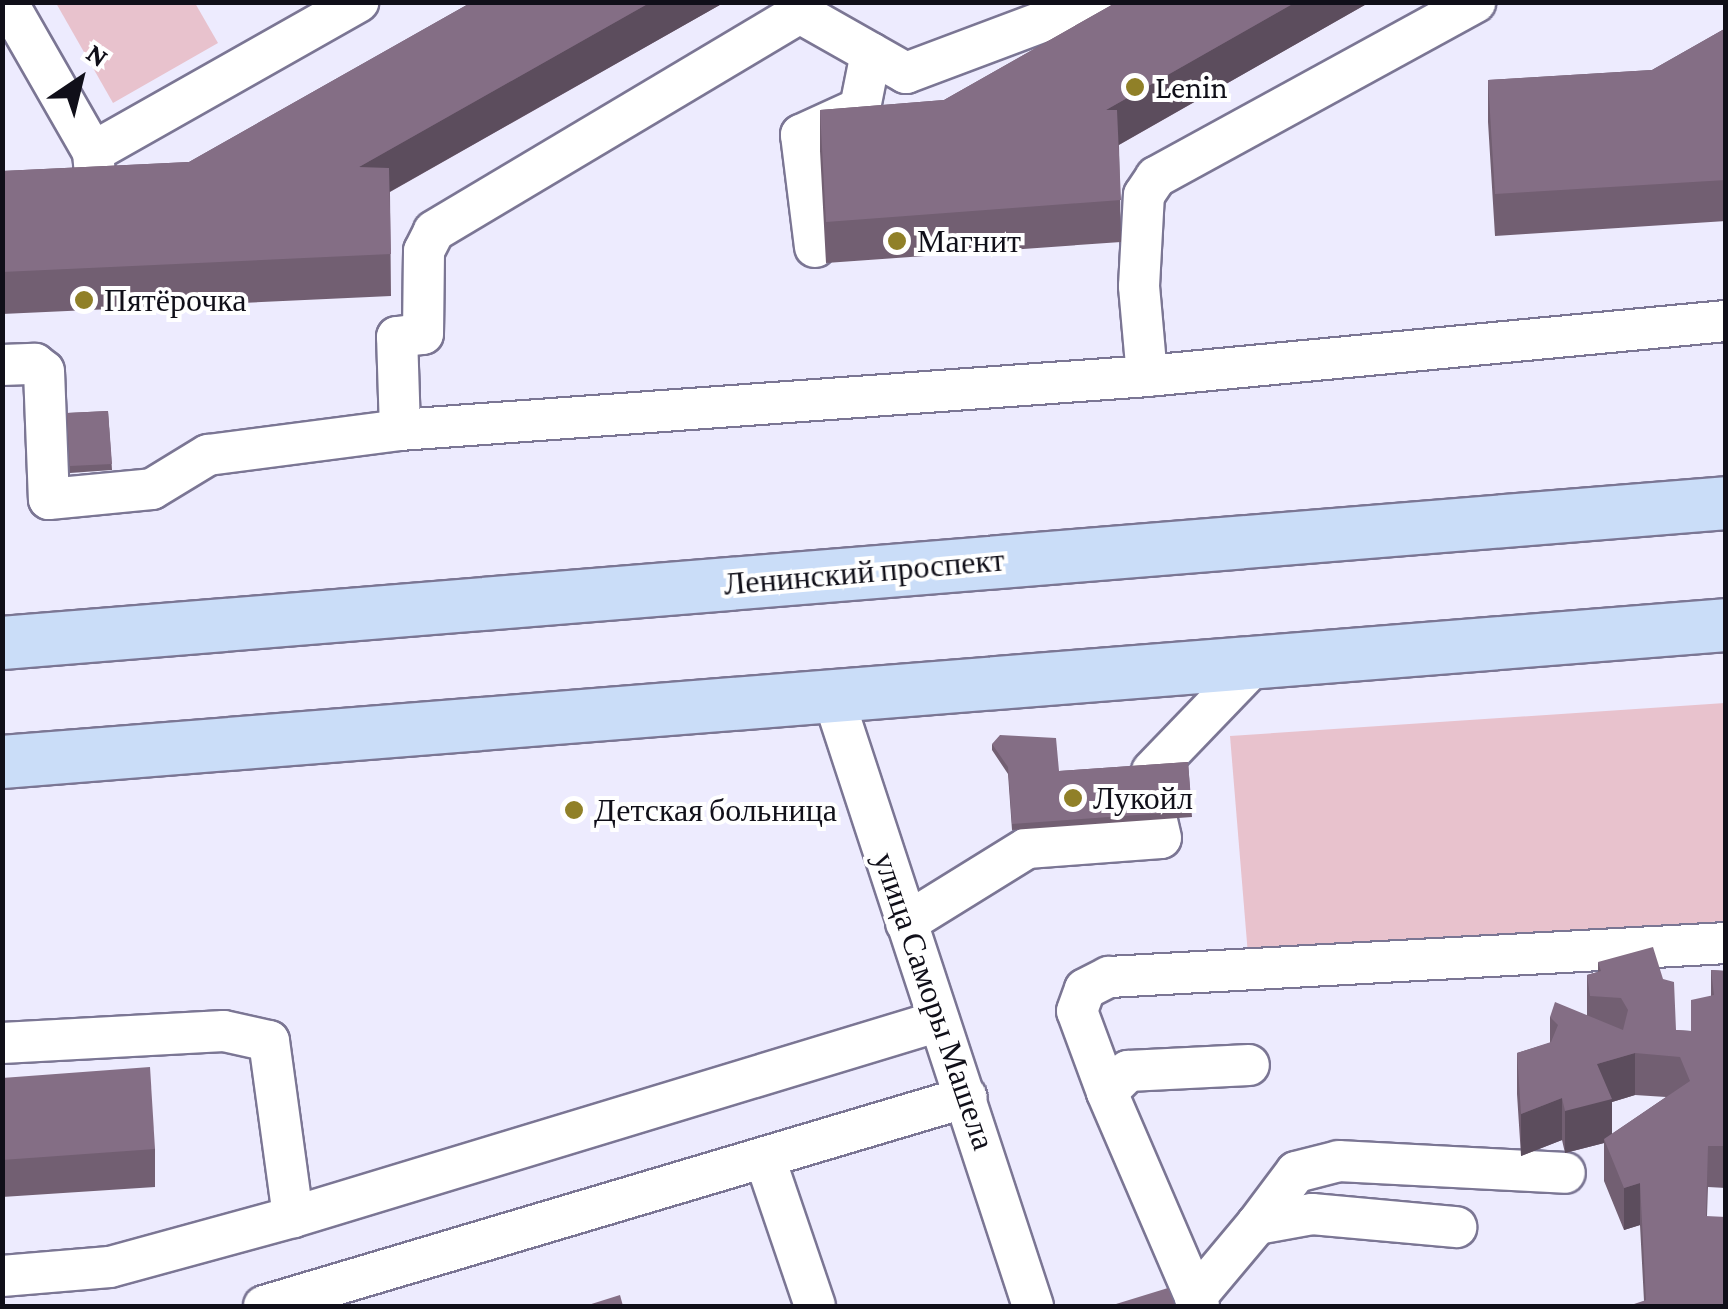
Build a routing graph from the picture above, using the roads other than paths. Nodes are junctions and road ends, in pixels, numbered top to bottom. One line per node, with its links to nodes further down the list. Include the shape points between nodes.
1 (7, 2): 2 (street, via 94,168)
2 (358, 2)
3 (1096, 2): 6 (street, via 906,73)
4 (1475, 2): 10 (street, via 1156,177 1144,195 1140,267)
5 (801, 8): 6 (street); 11 (street, via 434,231 424,251 424,334 397,337)
6 (871, 53): 7 (street, via 860,108 801,135)
7 (815, 247)
8 (1726, 321): 10 (street)
9 (2, 365): 11 (street, via 35,364 44,372 49,499 152,490 208,455)
10 (1147, 376): 11 (street)
11 (400, 430)
12 (1726, 502): 14 (main road, Ленинский проспект)
13 (1726, 625): 15 (main road)
14 (2, 643)
15 (1256, 663): 16 (main road); 18 (street)
16 (833, 697): 17 (main road); 20 (street, улица Саморы Машела)
17 (2, 762)
18 (1152, 771)
19 (1157, 820): 20 (street, via 1160,838 1027,848)
20 (906, 923): 22 (street, улица Саморы Машела)
21 (1726, 943): 25 (street, via 1109,977 1085,989 1076,1011)
22 (939, 1022): 26 (street, улица Саморы Машела); 29 (street)
23 (2, 1043): 29 (street, via 224,1031 269,1041)
24 (1250, 1065): 25 (street, via 1128,1071)
25 (1106, 1092): 33 (street)
26 (968, 1097): 27 (street); 36 (street, улица Саморы Машела)
27 (765, 1160): 34 (street); 35 (street)
28 (1565, 1173): 30 (street, via 1338,1161 1296,1172)
29 (293, 1217): 32 (street, via 110,1267)
30 (1258, 1224): 31 (street, via 1312,1214); 33 (street)
31 (1456, 1227)
32 (2, 1276)
33 (1197, 1302)
34 (264, 1306)
35 (814, 1306)
36 (1033, 1306)

